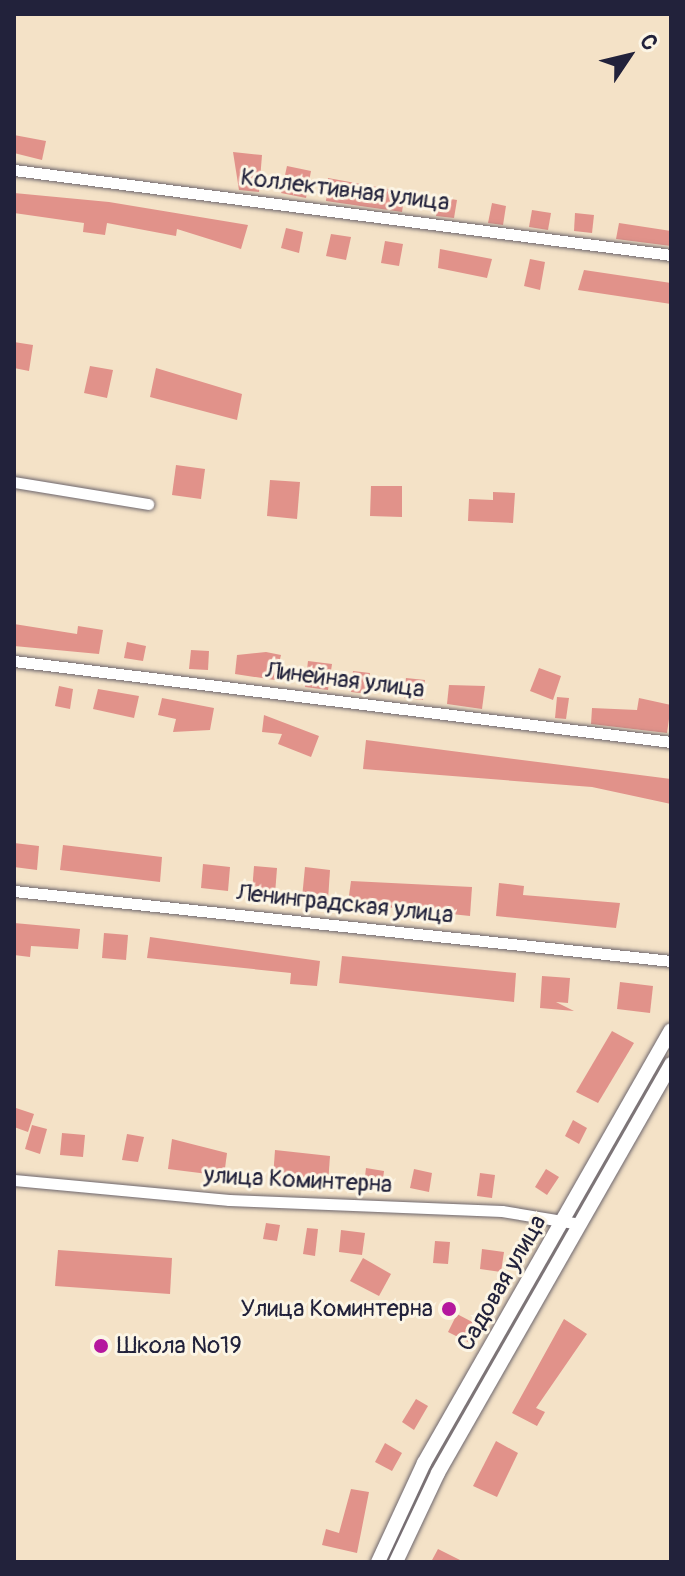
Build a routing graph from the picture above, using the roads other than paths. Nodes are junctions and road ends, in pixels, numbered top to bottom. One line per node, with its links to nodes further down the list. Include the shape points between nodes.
1 (14, 170): 2 (street, Коллективная улица)
2 (671, 255)
3 (14, 482): 4 (street)
4 (148, 504)
5 (14, 661): 6 (street, Линейная улица)
6 (671, 742)
7 (14, 891): 8 (street, Ленинградская улица)
8 (671, 961)
9 (671, 1030): 12 (street, Садовая улица)
10 (671, 1064): 13 (street, Садовая улица)
11 (14, 1180): 12 (street, улица Коминтерна, via 229,1200 502,1211)
12 (562, 1222): 13 (street, улица Коминтерна); 14 (street, Садовая улица, via 424,1463)
13 (580, 1224): 15 (street, Садовая улица, via 438,1473)
14 (378, 1562)
15 (396, 1562)

